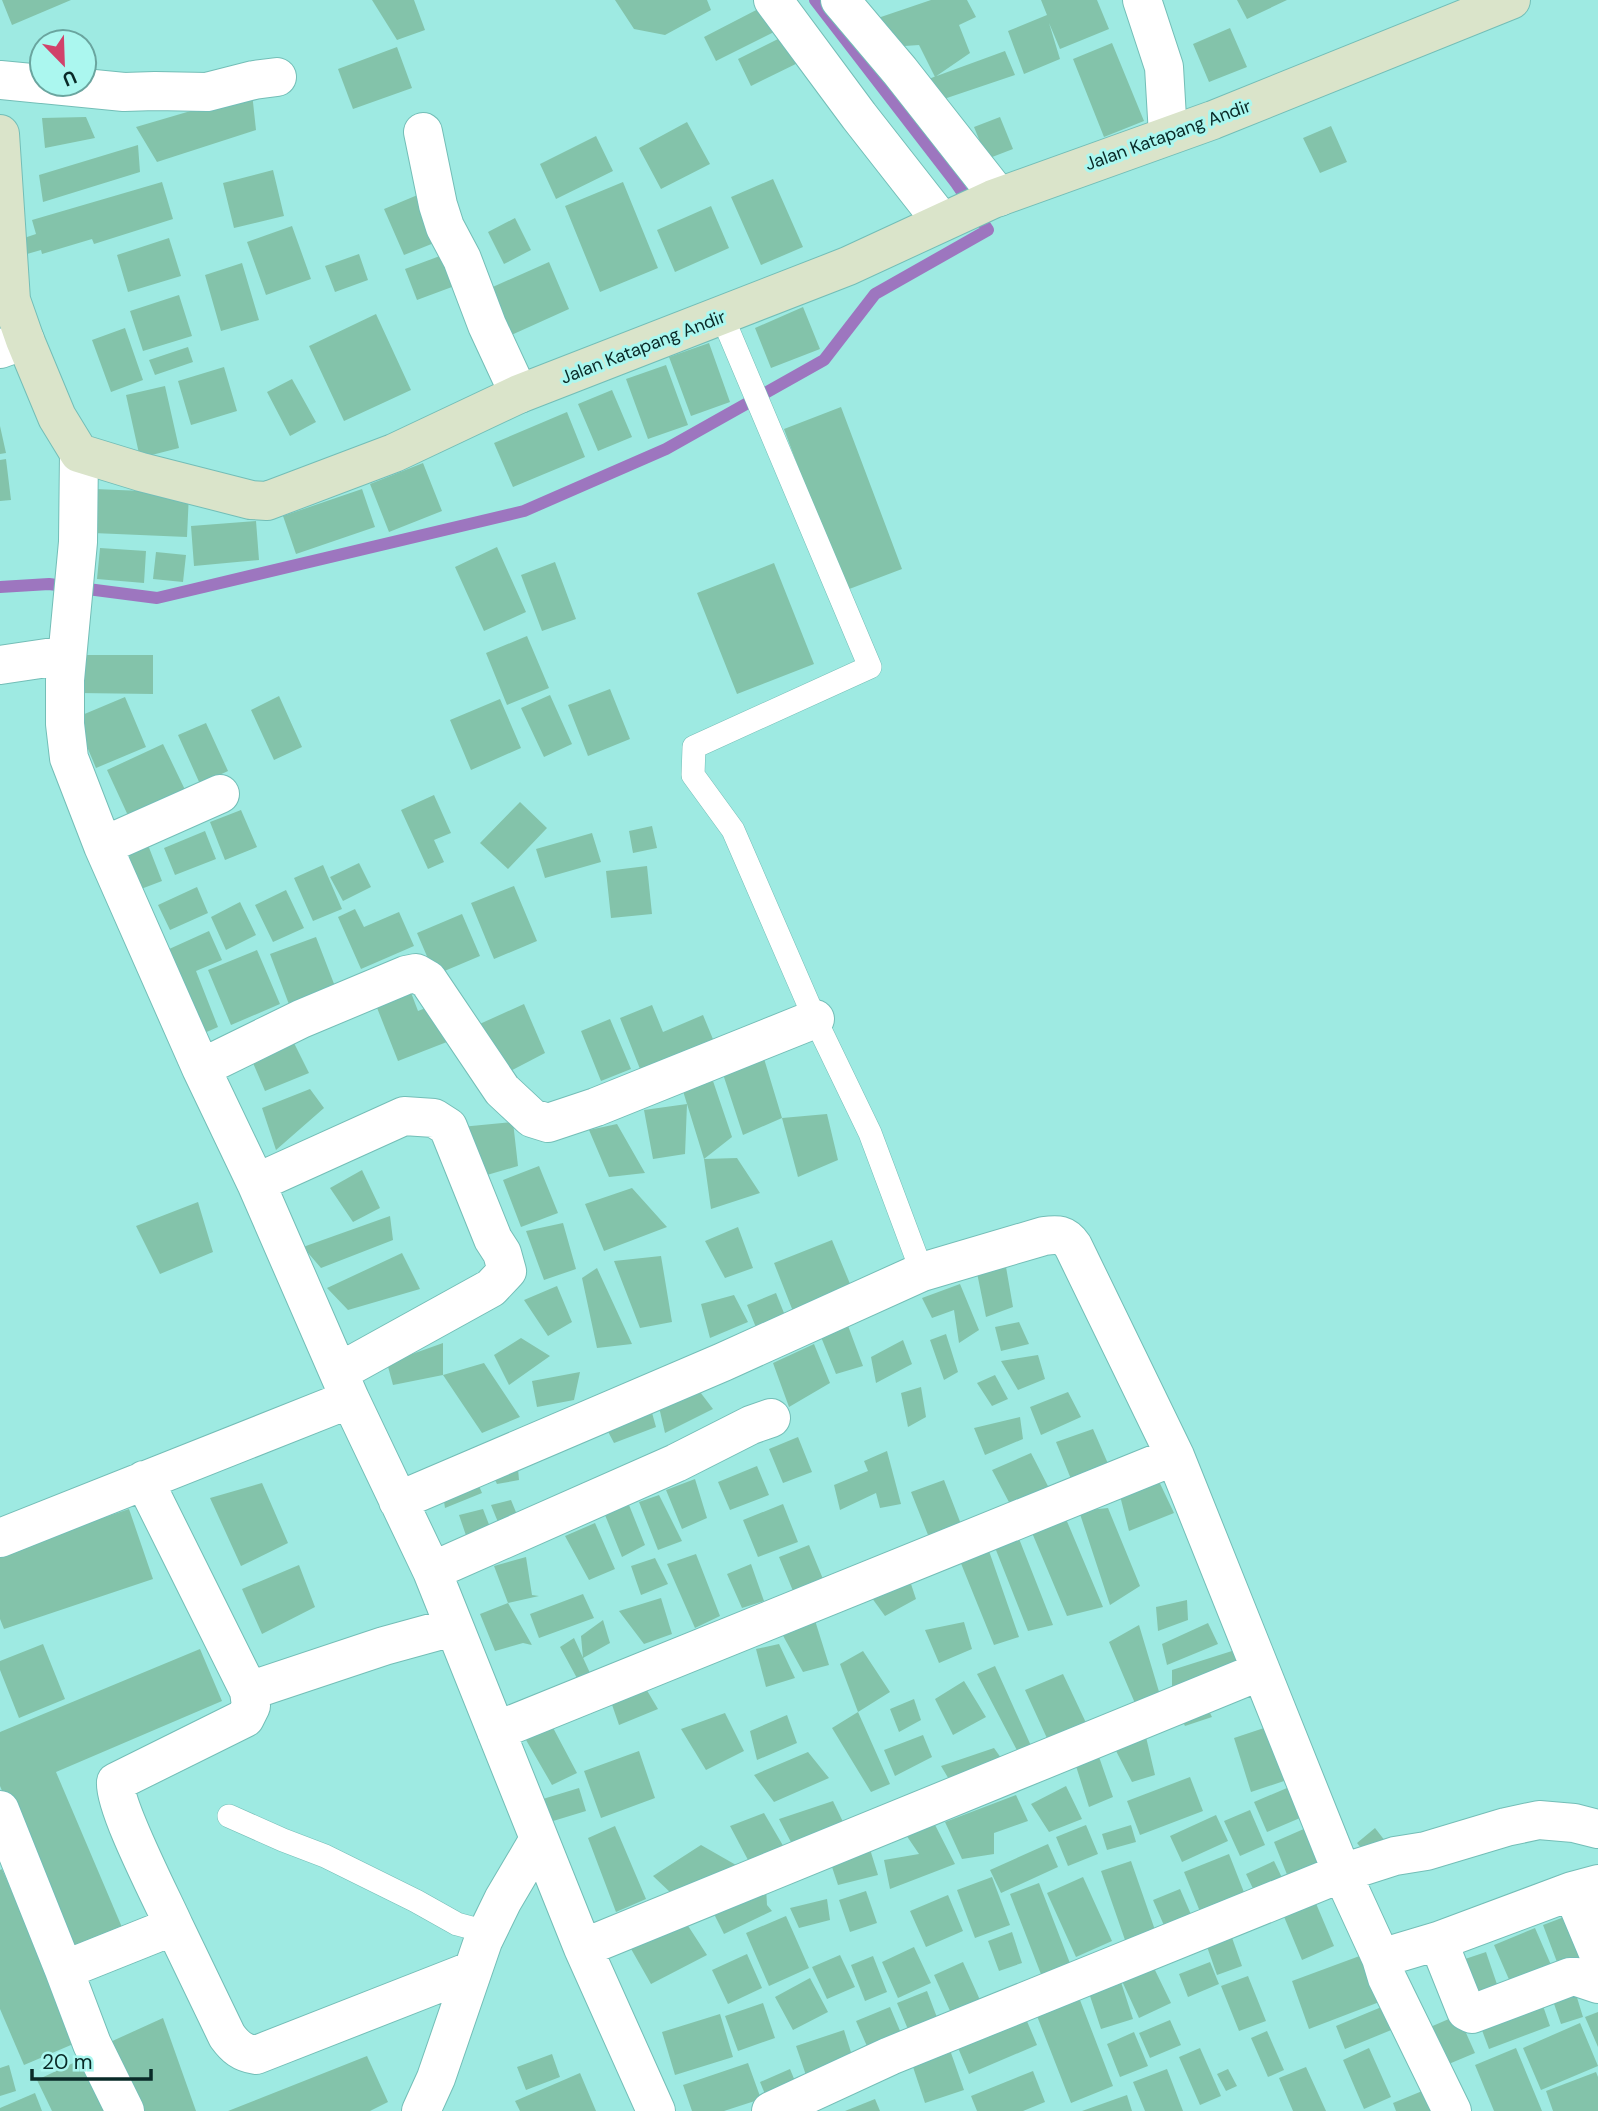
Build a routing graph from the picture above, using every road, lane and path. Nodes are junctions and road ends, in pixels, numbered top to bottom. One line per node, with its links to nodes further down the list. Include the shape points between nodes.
1 (773, 0): 13 (street, via 859,116)
2 (840, 0): 13 (street, via 900,71)
3 (1142, 0): 11 (street, via 1164,67)
4 (1511, 0): 11 (street, Jalan Katapang Andir)
5 (277, 77): 8 (street, via 207,92)
6 (0, 79): 7 (street)
7 (28, 82)
8 (98, 89)
9 (423, 132): 16 (street, via 445,227)
10 (0, 134): 12 (street)
11 (1168, 135): 13 (street, Jalan Katapang Andir)
12 (0, 167): 15 (street)
13 (974, 208): 14 (street, Jalan Katapang Andir, via 848,266)
14 (722, 316): 16 (street, Jalan Katapang Andir); 22 (lane, via 870,667 694,747 693,775 733,830)
15 (13, 345): 17 (street)
16 (519, 394): 17 (street, Jalan Katapang Andir, via 394,453 267,500 251,500)
17 (79, 453): 18 (street, via 78,542)
18 (66, 655): 19 (street); 21 (street, via 69,758)
19 (0, 665)
20 (220, 793): 21 (street)
21 (103, 846): 23 (street)
22 (815, 1019): 23 (street, via 548,1123 532,1118 502,1090 428,980 416,973 301,1019); 25 (lane, via 870,1133)
23 (201, 1068): 24 (street)
24 (256, 1183): 26 (street); 26 (street, via 404,1116 434,1118 448,1127 508,1271 491,1288)
25 (922, 1272): 28 (street, via 1044,1236 1068,1238); 30 (street)
26 (344, 1386): 29 (street); 30 (street)
27 (771, 1418): 32 (street)
28 (1175, 1456): 34 (street); 36 (street)
29 (144, 1480): 31 (street); 35 (street)
30 (398, 1500): 32 (street)
31 (0, 1538)
32 (432, 1571): 33 (street)
33 (453, 1627): 35 (street); 36 (street)
34 (1261, 1671): 41 (street); 46 (street)
35 (249, 1691): 43 (street, via 251,1706 245,1718 116,1782 123,1815)
36 (496, 1731): 40 (street)
37 (0, 1810): 49 (street)
38 (229, 1815): 44 (lane, via 325,1856 457,1924)
39 (1598, 1829): 41 (street, via 1539,1820)
40 (538, 1839): 44 (street); 46 (street)
41 (1342, 1873): 48 (street); 55 (street, via 890,2056)
42 (1585, 1888): 45 (street); 47 (street)
43 (174, 1926): 49 (street); 50 (street, via 227,2035 246,2054 256,2055)
44 (487, 1932): 50 (street)
45 (1438, 1941): 48 (street); 51 (street, via 1468,2014 1570,1978)
46 (583, 1948): 52 (street)
47 (1598, 1953)
48 (1381, 1958): 56 (street)
49 (64, 1970): 53 (street, via 92,2044)
50 (473, 1970): 54 (street)
51 (1598, 1984)
52 (644, 2108)
53 (125, 2111)
54 (421, 2111)
55 (771, 2111)
56 (1452, 2111)

